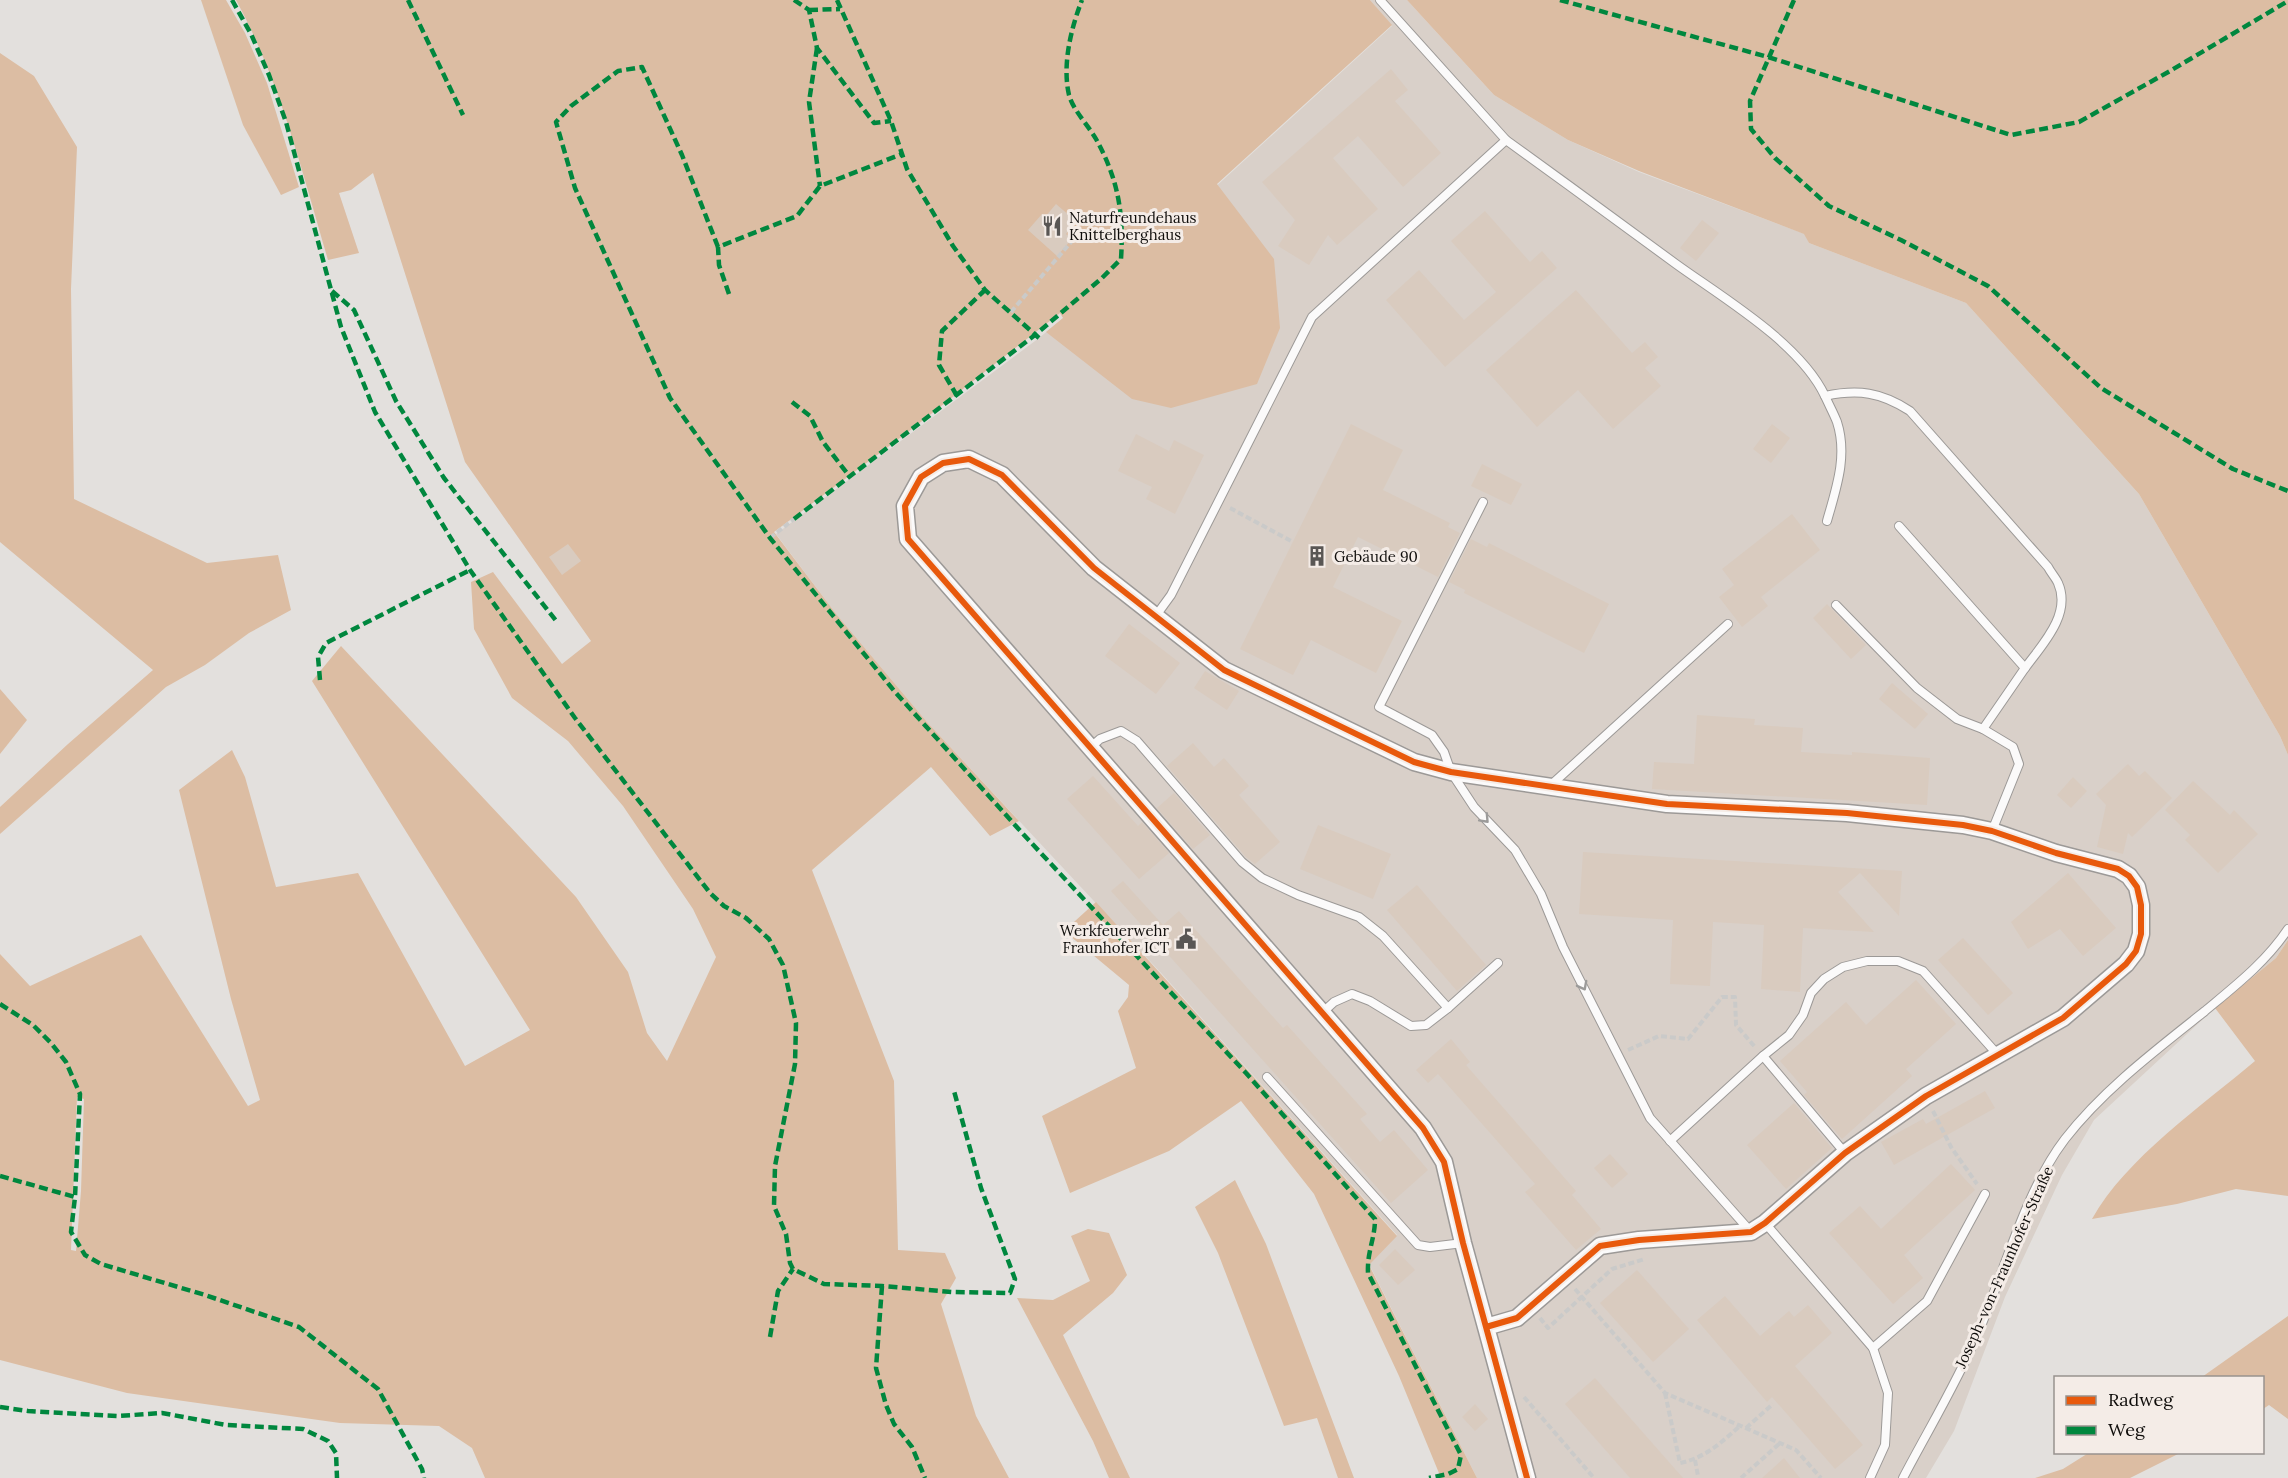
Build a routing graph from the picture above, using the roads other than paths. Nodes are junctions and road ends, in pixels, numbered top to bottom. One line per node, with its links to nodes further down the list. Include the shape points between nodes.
1 (1380, 0): 2 (lane)
2 (1506, 140): 3 (lane, via 1761,326 1804,364); 8 (lane, via 1312,317 1171,595)
3 (1825, 396): 5 (lane, via 1837,423 1842,451); 10 (lane, via 1865,392 1892,399 1910,411 2048,567 2059,585 2061,607 2053,631)
4 (1483, 502): 13 (lane, via 1379,707 1432,735)
5 (1827, 521)
6 (1899, 526): 10 (lane)
7 (1836, 605): 11 (lane, via 1917,688 1957,719)
8 (1155, 617): 12 (street, via 1094,568 1002,475 969,459 943,463 921,477 905,506 908,539); 13 (street, via 1224,670 1414,762)
9 (1728, 624): 14 (lane)
10 (2025, 668): 11 (lane)
11 (1983, 729): 15 (lane, via 2013,747 2019,764)
12 (1090, 748): 18 (lane, via 1121,731 1137,741 1242,861 1262,878 1359,917 1383,936); 19 (street)
13 (1451, 772): 14 (street); 23 (lane, one-way to 23, via 1474,807 1515,850 1541,894 1650,1118)
14 (1549, 787): 15 (street, via 1667,804 1847,813)
15 (1992, 831): 21 (street, via 2118,869 2137,887 2141,904 2141,933 2136,951 2126,964 2063,1018)
16 (2288, 929): 33 (lane, Joseph-von-Fraunhofer-Straße, via 2243,980 2134,1070 2065,1139 2034,1193 1977,1336)
17 (1498, 963): 18 (lane)
18 (1448, 1008): 19 (lane, via 1426,1026 1411,1026 1352,994)
19 (1323, 1012): 28 (street, via 1423,1128 1444,1162)
20 (1763, 1056): 21 (lane, via 1789,1035 1803,1015 1811,993 1824,978 1843,967 1888,961 1923,971); 23 (lane); 24 (lane)
21 (1999, 1056): 24 (street, via 1926,1096)
22 (1267, 1077): 28 (lane, via 1418,1245)
23 (1670, 1141): 27 (lane)
24 (1845, 1153): 26 (street)
25 (1985, 1194): 30 (lane, via 1927,1301)
26 (1765, 1222): 27 (street); 30 (lane)
27 (1751, 1232): 29 (street, via 1600,1246 1517,1318)
28 (1463, 1243): 29 (street)
29 (1486, 1327): 31 (street)
30 (1873, 1348): 32 (lane, via 1888,1393 1885,1445)
31 (1527, 1478)
32 (1870, 1478)
33 (1903, 1478)

